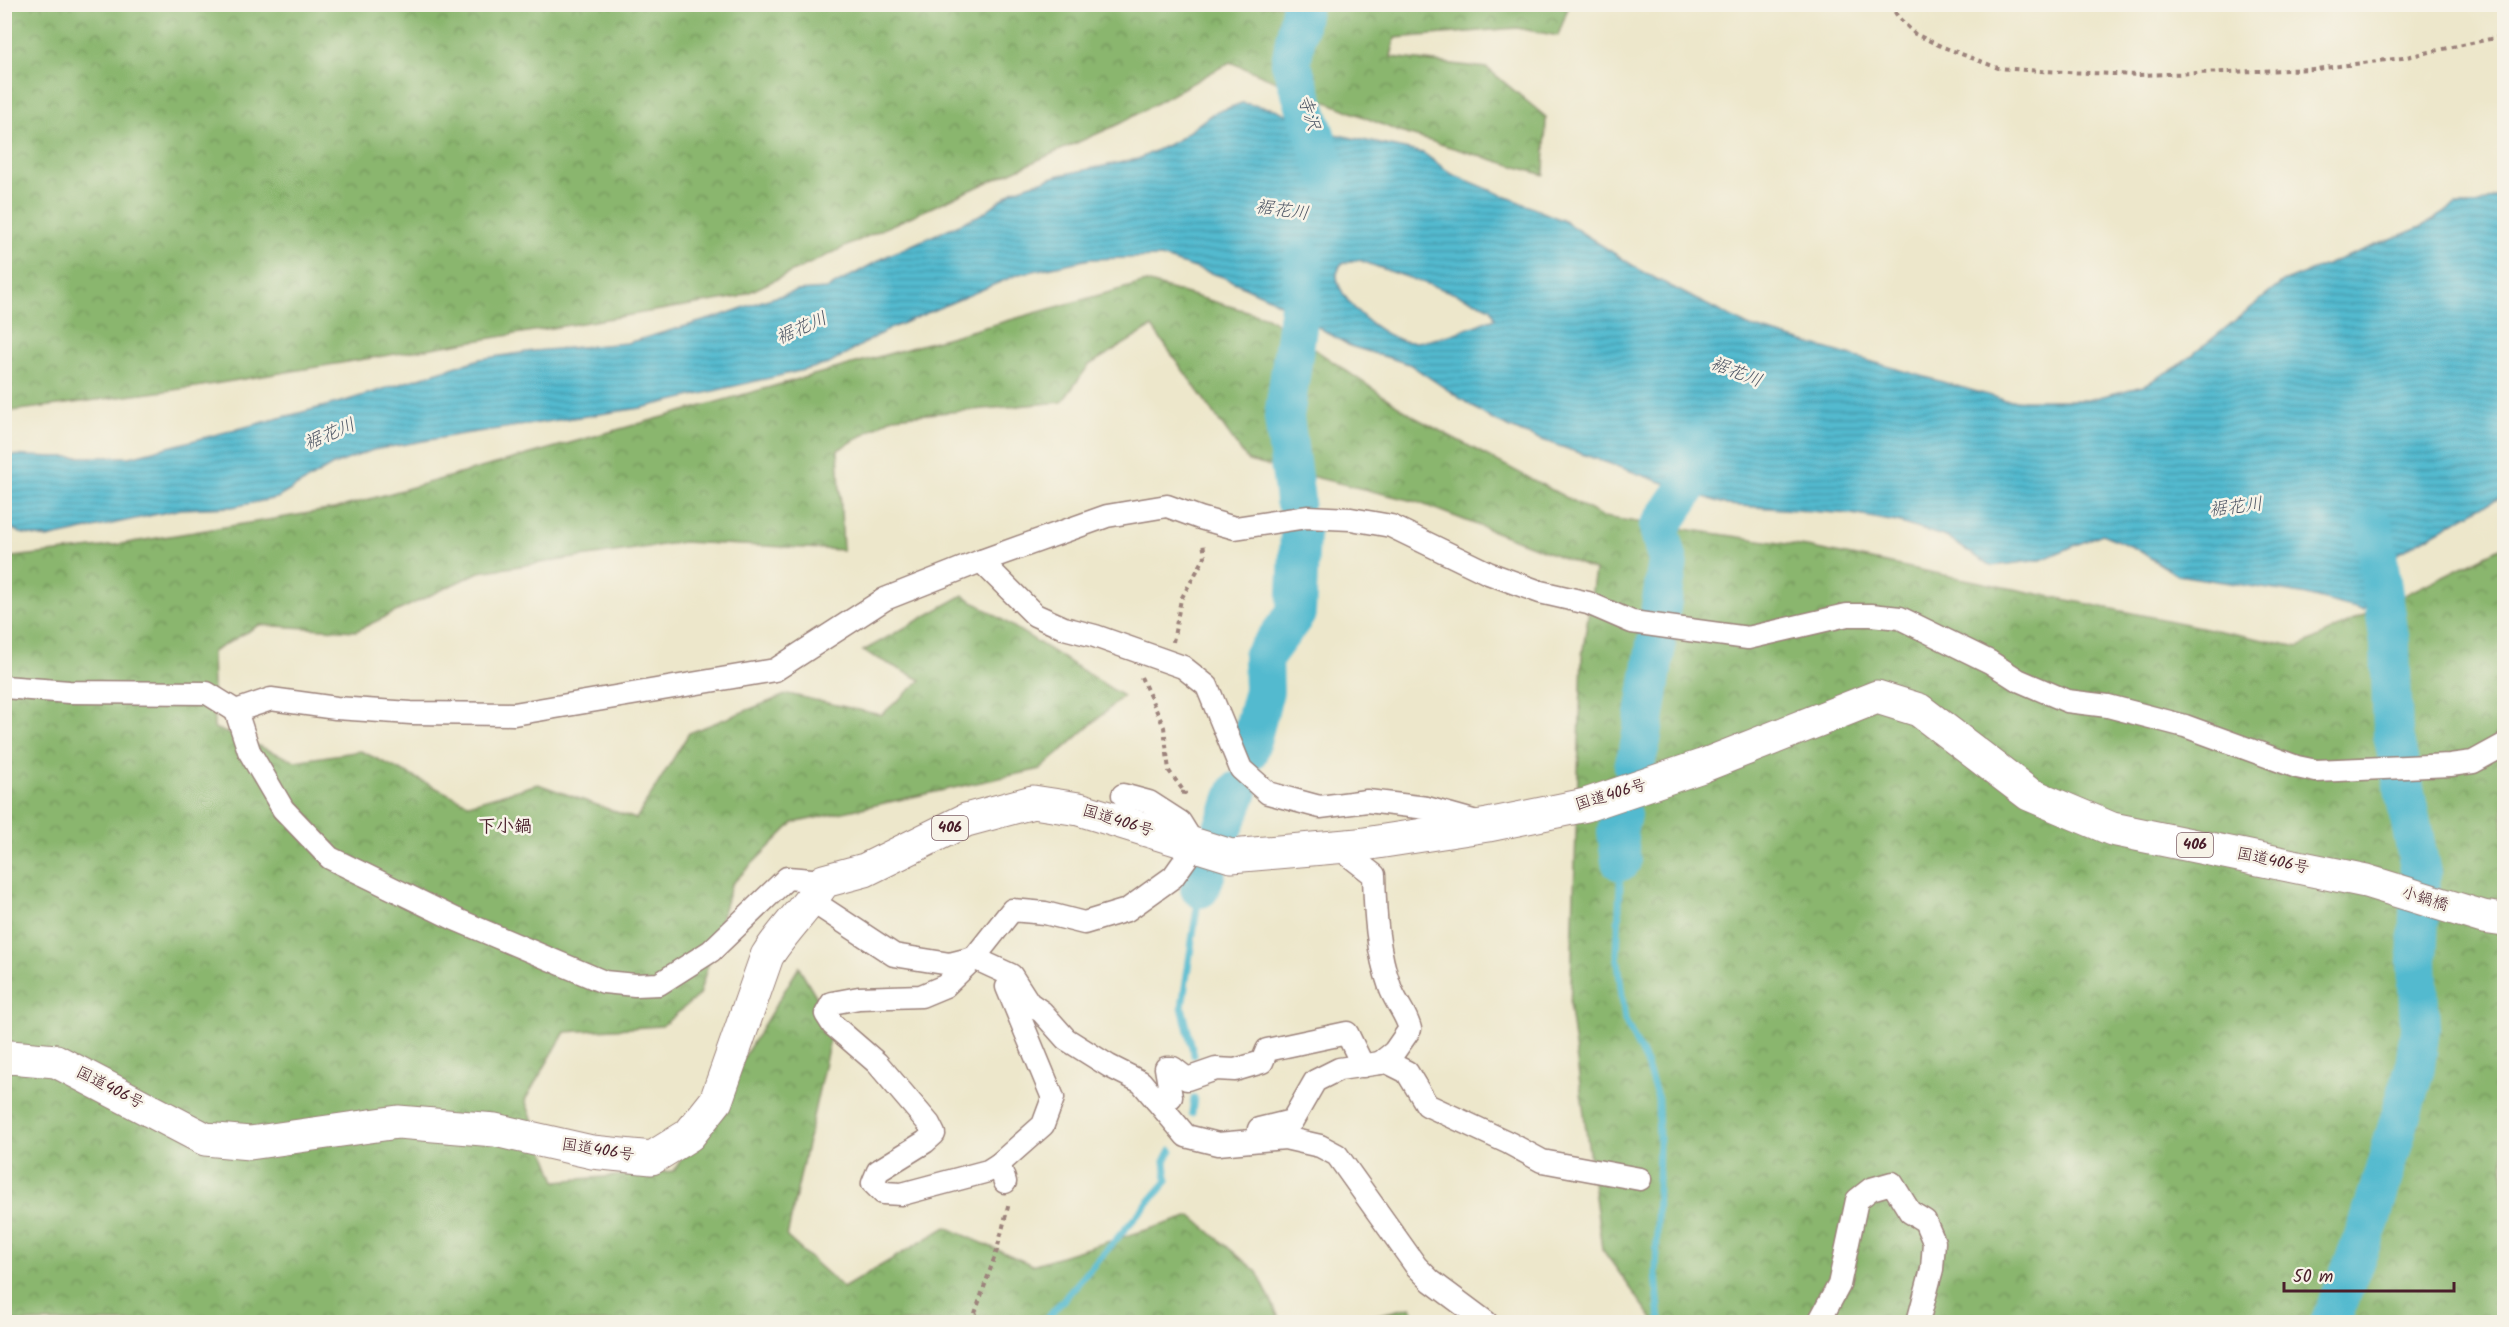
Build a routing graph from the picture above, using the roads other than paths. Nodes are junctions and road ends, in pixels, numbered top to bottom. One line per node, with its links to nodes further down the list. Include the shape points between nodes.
1 (981, 561): 3 (street, via 885,599 776,670 514,714 411,713 271,699); 4 (street, via 1107,516 1167,506 1235,528 1307,517 1351,519 1391,526 1488,573 1540,592 1588,603 1632,621 1748,638 1847,615 1900,618 2018,680 2067,701 2108,706 2184,726 2297,767 2333,772 2473,762); 6 (street, via 1035,615 1182,667 1208,686 1241,769 1268,793 1320,807 1367,801 1427,808)
2 (4, 687): 3 (street, via 69,692 207,693)
3 (236, 711): 10 (street, via 249,751 283,809 330,858 455,919 604,982 659,984 711,951 787,878)
4 (2505, 745)
5 (1123, 795): 7 (street, via 1149,802 1180,822)
6 (1488, 825): 8 (highway, 国道406号 / 406); 9 (highway, 国道406号 / 406, via 1586,805 1702,766 1877,697 1919,710 2029,794 2112,829)
7 (1195, 846): 8 (highway, 国道406号 / 406, via 1231,856); 10 (highway, 国道406号 / 406, via 1079,809 1033,802 966,820); 12 (street, via 1173,877 1127,910 1084,923 1012,910)
8 (1338, 847): 15 (street, via 1374,875 1376,930 1390,989 1407,1016 1410,1029 1394,1052)
9 (2366, 881): 11 (highway, 小鍋橋 / 406)
10 (818, 891): 12 (street, via 894,955 950,964); 14 (highway, 国道406号, via 768,956 716,1101 689,1135 652,1158 592,1152 495,1130 398,1122 250,1143 205,1139 56,1061)
11 (2494, 919)
12 (974, 958): 13 (street); 13 (street, via 945,986 921,996 842,1001 832,1003 826,1014 832,1025 877,1063 934,1134 878,1171 873,1183 882,1193 902,1194 988,1171 1002,1173 1043,1125 1053,1098)
13 (1000, 970): 16 (street, via 1011,975 1029,1003 1066,1039 1141,1082)
14 (4, 1059)
15 (1372, 1064): 16 (street, via 1347,1033 1267,1050 1262,1062 1235,1070 1216,1069 1187,1079 1173,1068 1166,1068 1172,1097); 17 (street, via 1339,1069 1315,1081 1292,1121 1256,1129); 18 (street, via 1387,1062 1407,1072 1427,1105 1542,1161)
16 (1156, 1100): 17 (street, via 1186,1136 1218,1144)
17 (1241, 1142): 19 (street, via 1285,1138 1320,1146 1337,1155 1416,1266)
18 (1640, 1179)
19 (1486, 1323)
20 (1818, 1323): 21 (street, via 1839,1285 1857,1200 1872,1189 1892,1183 1910,1212 1925,1221 1934,1242 1932,1269)
21 (1918, 1323)

